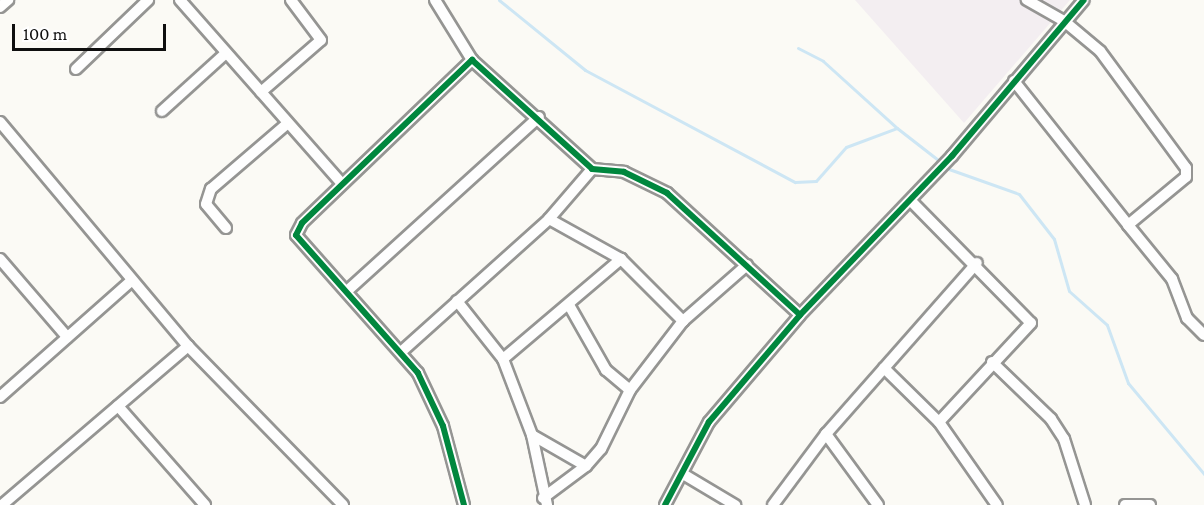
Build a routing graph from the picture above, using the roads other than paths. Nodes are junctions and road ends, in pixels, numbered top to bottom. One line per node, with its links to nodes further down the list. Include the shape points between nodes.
1 (8, 0): 8 (street)
2 (148, 0): 12 (street)
3 (180, 0): 10 (street)
4 (291, 0): 14 (street, via 321,40)
5 (435, 0): 11 (street)
6 (1027, 0): 9 (street)
7 (1084, 0): 9 (street)
8 (0, 7)
9 (1064, 21): 13 (street); 23 (street, via 1100,51 1186,168 1184,180)
10 (226, 53): 14 (street); 15 (street)
11 (472, 60): 16 (street); 20 (street)
12 (76, 69)
13 (1014, 81): 21 (street); 23 (street)
14 (261, 92): 18 (street)
15 (162, 111)
16 (539, 117): 19 (street); 30 (street)
17 (0, 122): 29 (street)
18 (288, 123): 20 (street); 24 (street, via 211,189 206,204)
19 (592, 169): 22 (street); 28 (street, via 624,172 667,192)
20 (342, 184): 30 (street, via 296,235)
21 (910, 201): 27 (street); 33 (street)
22 (549, 219): 26 (street); 31 (street)
23 (1128, 225): 35 (street, via 1162,264 1186,318)
24 (226, 228)
25 (0, 259): 36 (street)
26 (621, 260): 32 (street); 34 (street)
27 (977, 263): 40 (street, via 1031,323); 41 (street)
28 (747, 265): 33 (street); 34 (street)
29 (131, 281): 36 (street); 37 (street)
30 (347, 291): 38 (street)
31 (457, 301): 38 (street); 39 (street)
32 (569, 305): 39 (street); 42 (street, via 606,370)
33 (800, 315): 49 (street, via 709,422)
34 (683, 321): 42 (street)
35 (1204, 335)
36 (67, 337): 43 (street)
37 (188, 346): 44 (street); 54 (street)
38 (401, 352): 51 (street, via 435,403)
39 (503, 360): 47 (street)
40 (992, 362): 45 (street); 61 (street, via 1051,419 1064,439)
41 (884, 368): 45 (street); 46 (street)
42 (630, 390): 48 (street, via 601,449)
43 (0, 397)
44 (118, 406): 52 (street); 53 (street)
45 (939, 422): 60 (street)
46 (826, 434): 58 (street); 59 (street)
47 (532, 435): 48 (street); 50 (street)
48 (586, 466): 50 (street)
49 (683, 474): 56 (street); 57 (street)
50 (545, 502)
51 (464, 503): 55 (street)
52 (2, 505)
53 (205, 505)
54 (343, 505)
55 (452, 505)
56 (665, 505)
57 (735, 505)
58 (773, 505)
59 (878, 505)
60 (998, 505)
61 (1085, 505)
62 (1125, 505): 63 (street)
63 (1150, 505)

